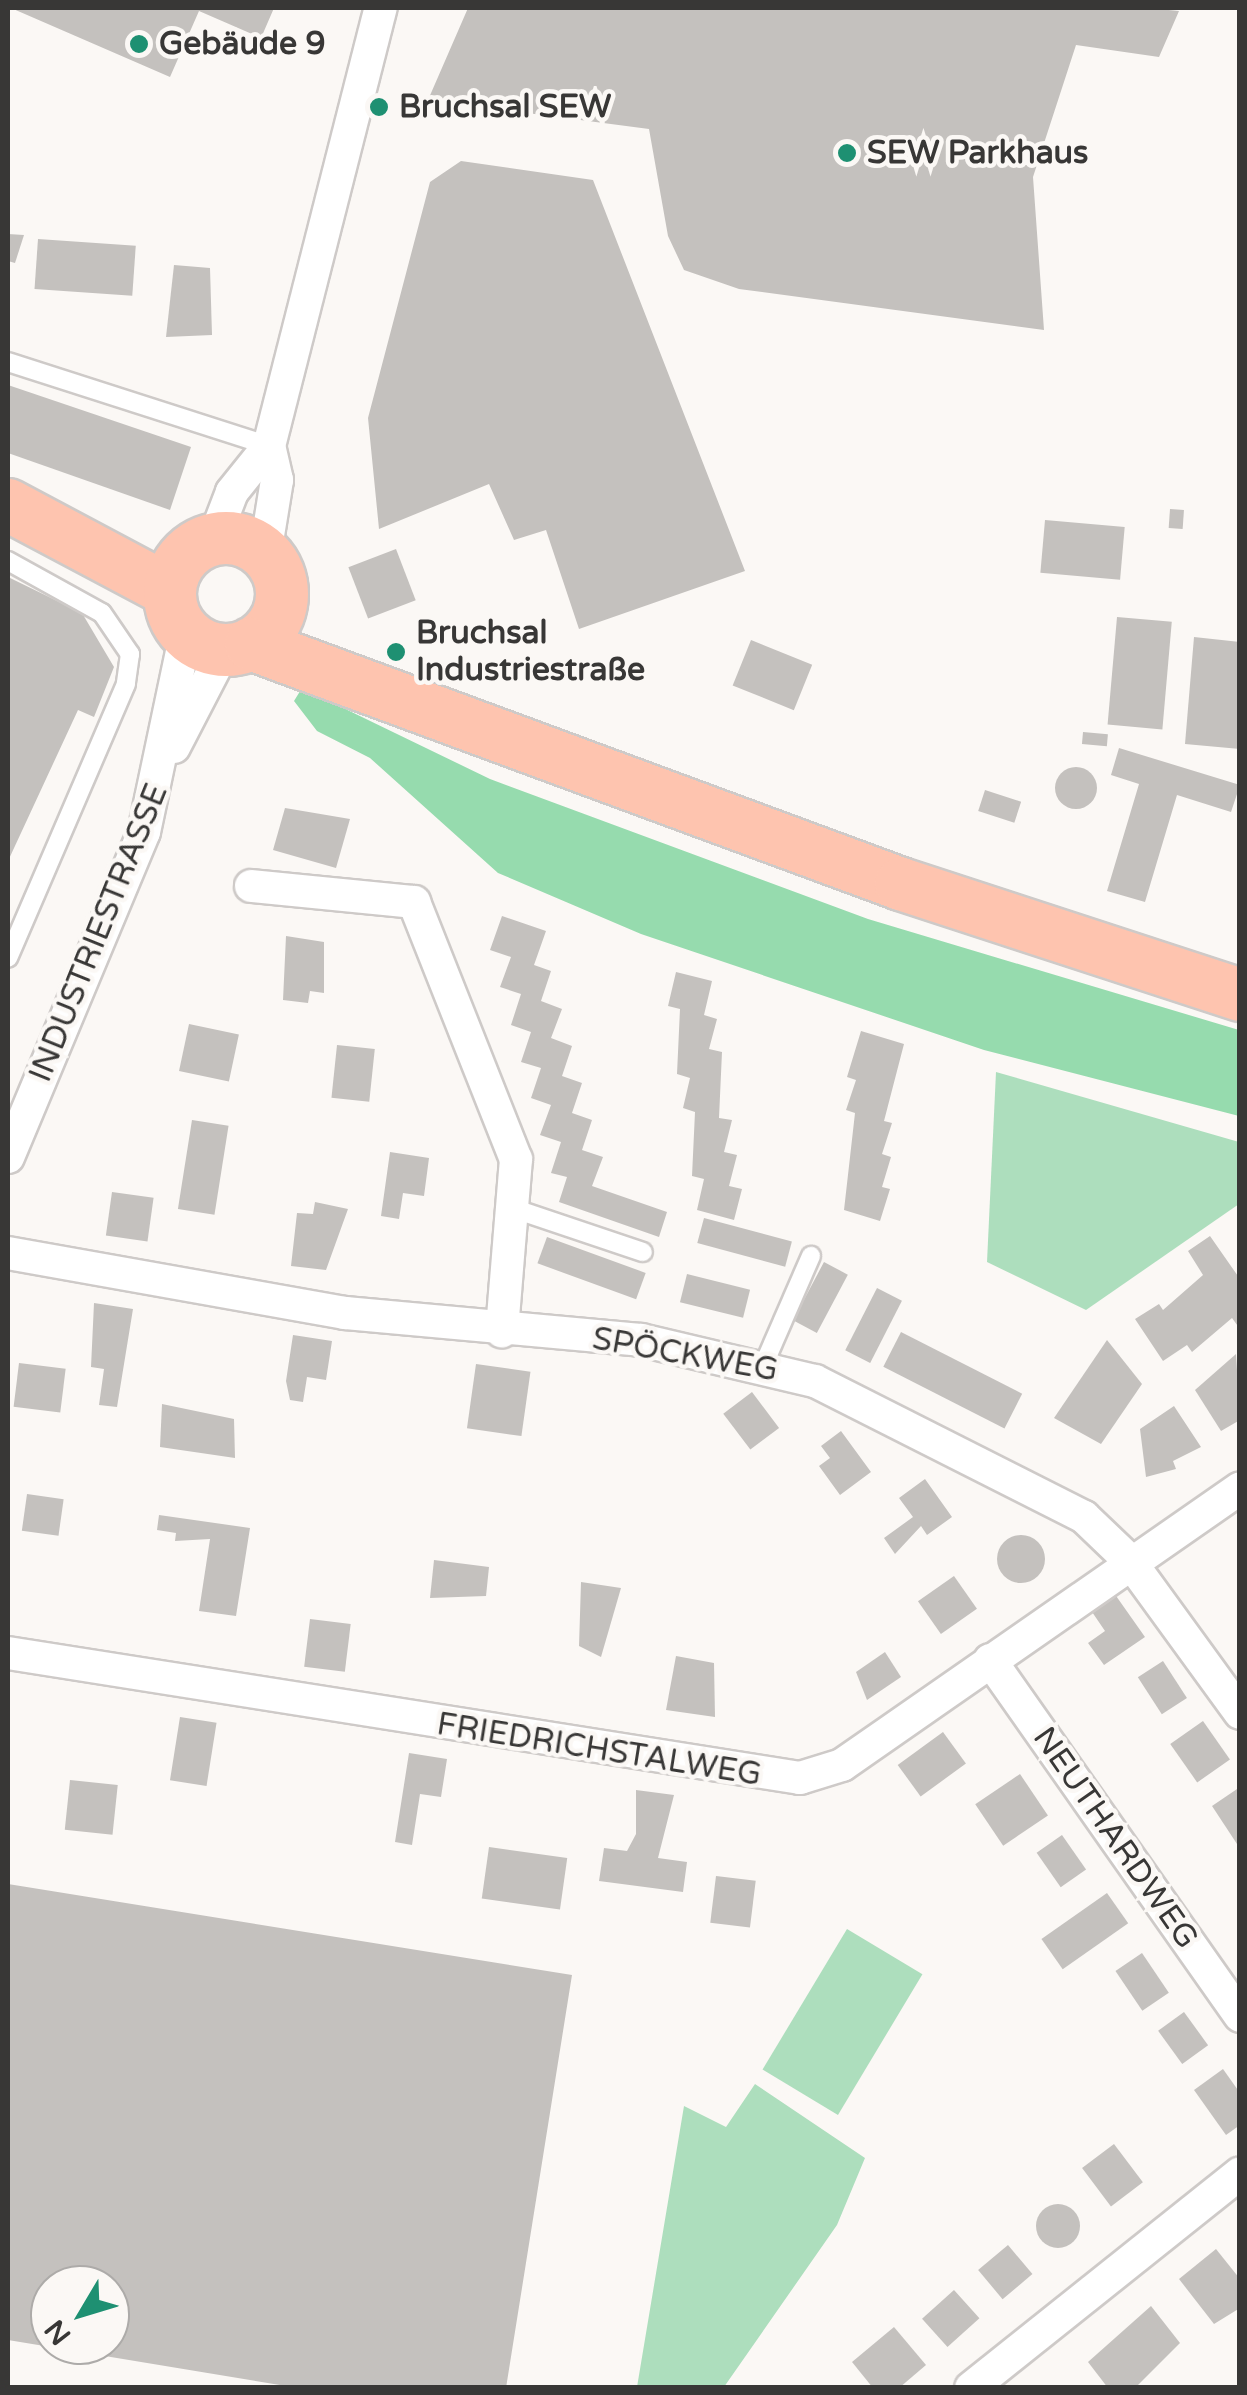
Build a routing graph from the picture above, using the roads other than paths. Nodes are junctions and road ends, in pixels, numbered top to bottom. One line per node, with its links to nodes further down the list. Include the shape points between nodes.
1 (381, 8): 3 (street)
2 (8, 362): 3 (lane)
3 (269, 446): 5 (street, via 277,480); 7 (street, INDUSTRIESTRASSE, via 232,492)
4 (8, 505): 7 (main road)
5 (265, 554): 7 (main road, via 282,586)
6 (8, 561): 9 (lane, via 102,613 130,654 126,684)
7 (216, 603): 10 (main road, via 390,688 901,884); 11 (street, INDUSTRIESTRASSE, via 165,764)
8 (251, 886): 12 (street, via 414,902 516,1158)
9 (8, 958)
10 (1240, 994)
11 (8, 1157)
12 (512, 1208): 13 (lane); 16 (street)
13 (643, 1252)
14 (8, 1253): 16 (street, SPÖCKWEG, via 345,1314)
15 (811, 1256): 17 (lane)
16 (502, 1331): 17 (street, SPÖCKWEG, via 641,1340)
17 (764, 1364): 19 (street, SPÖCKWEG, via 815,1381 1084,1517)
18 (1240, 1488): 19 (street, FRIEDRICHSTALWEG)
19 (1130, 1560): 21 (street, FRIEDRICHSTALWEG); 22 (street, SPÖCKWEG)
20 (8, 1652): 21 (street, FRIEDRICHSTALWEG, via 766,1778 842,1765)
21 (990, 1660): 23 (street, NEUTHARDWEG)
22 (1240, 1713)
23 (1240, 2016)
24 (1240, 2173): 25 (street)
25 (970, 2388)

